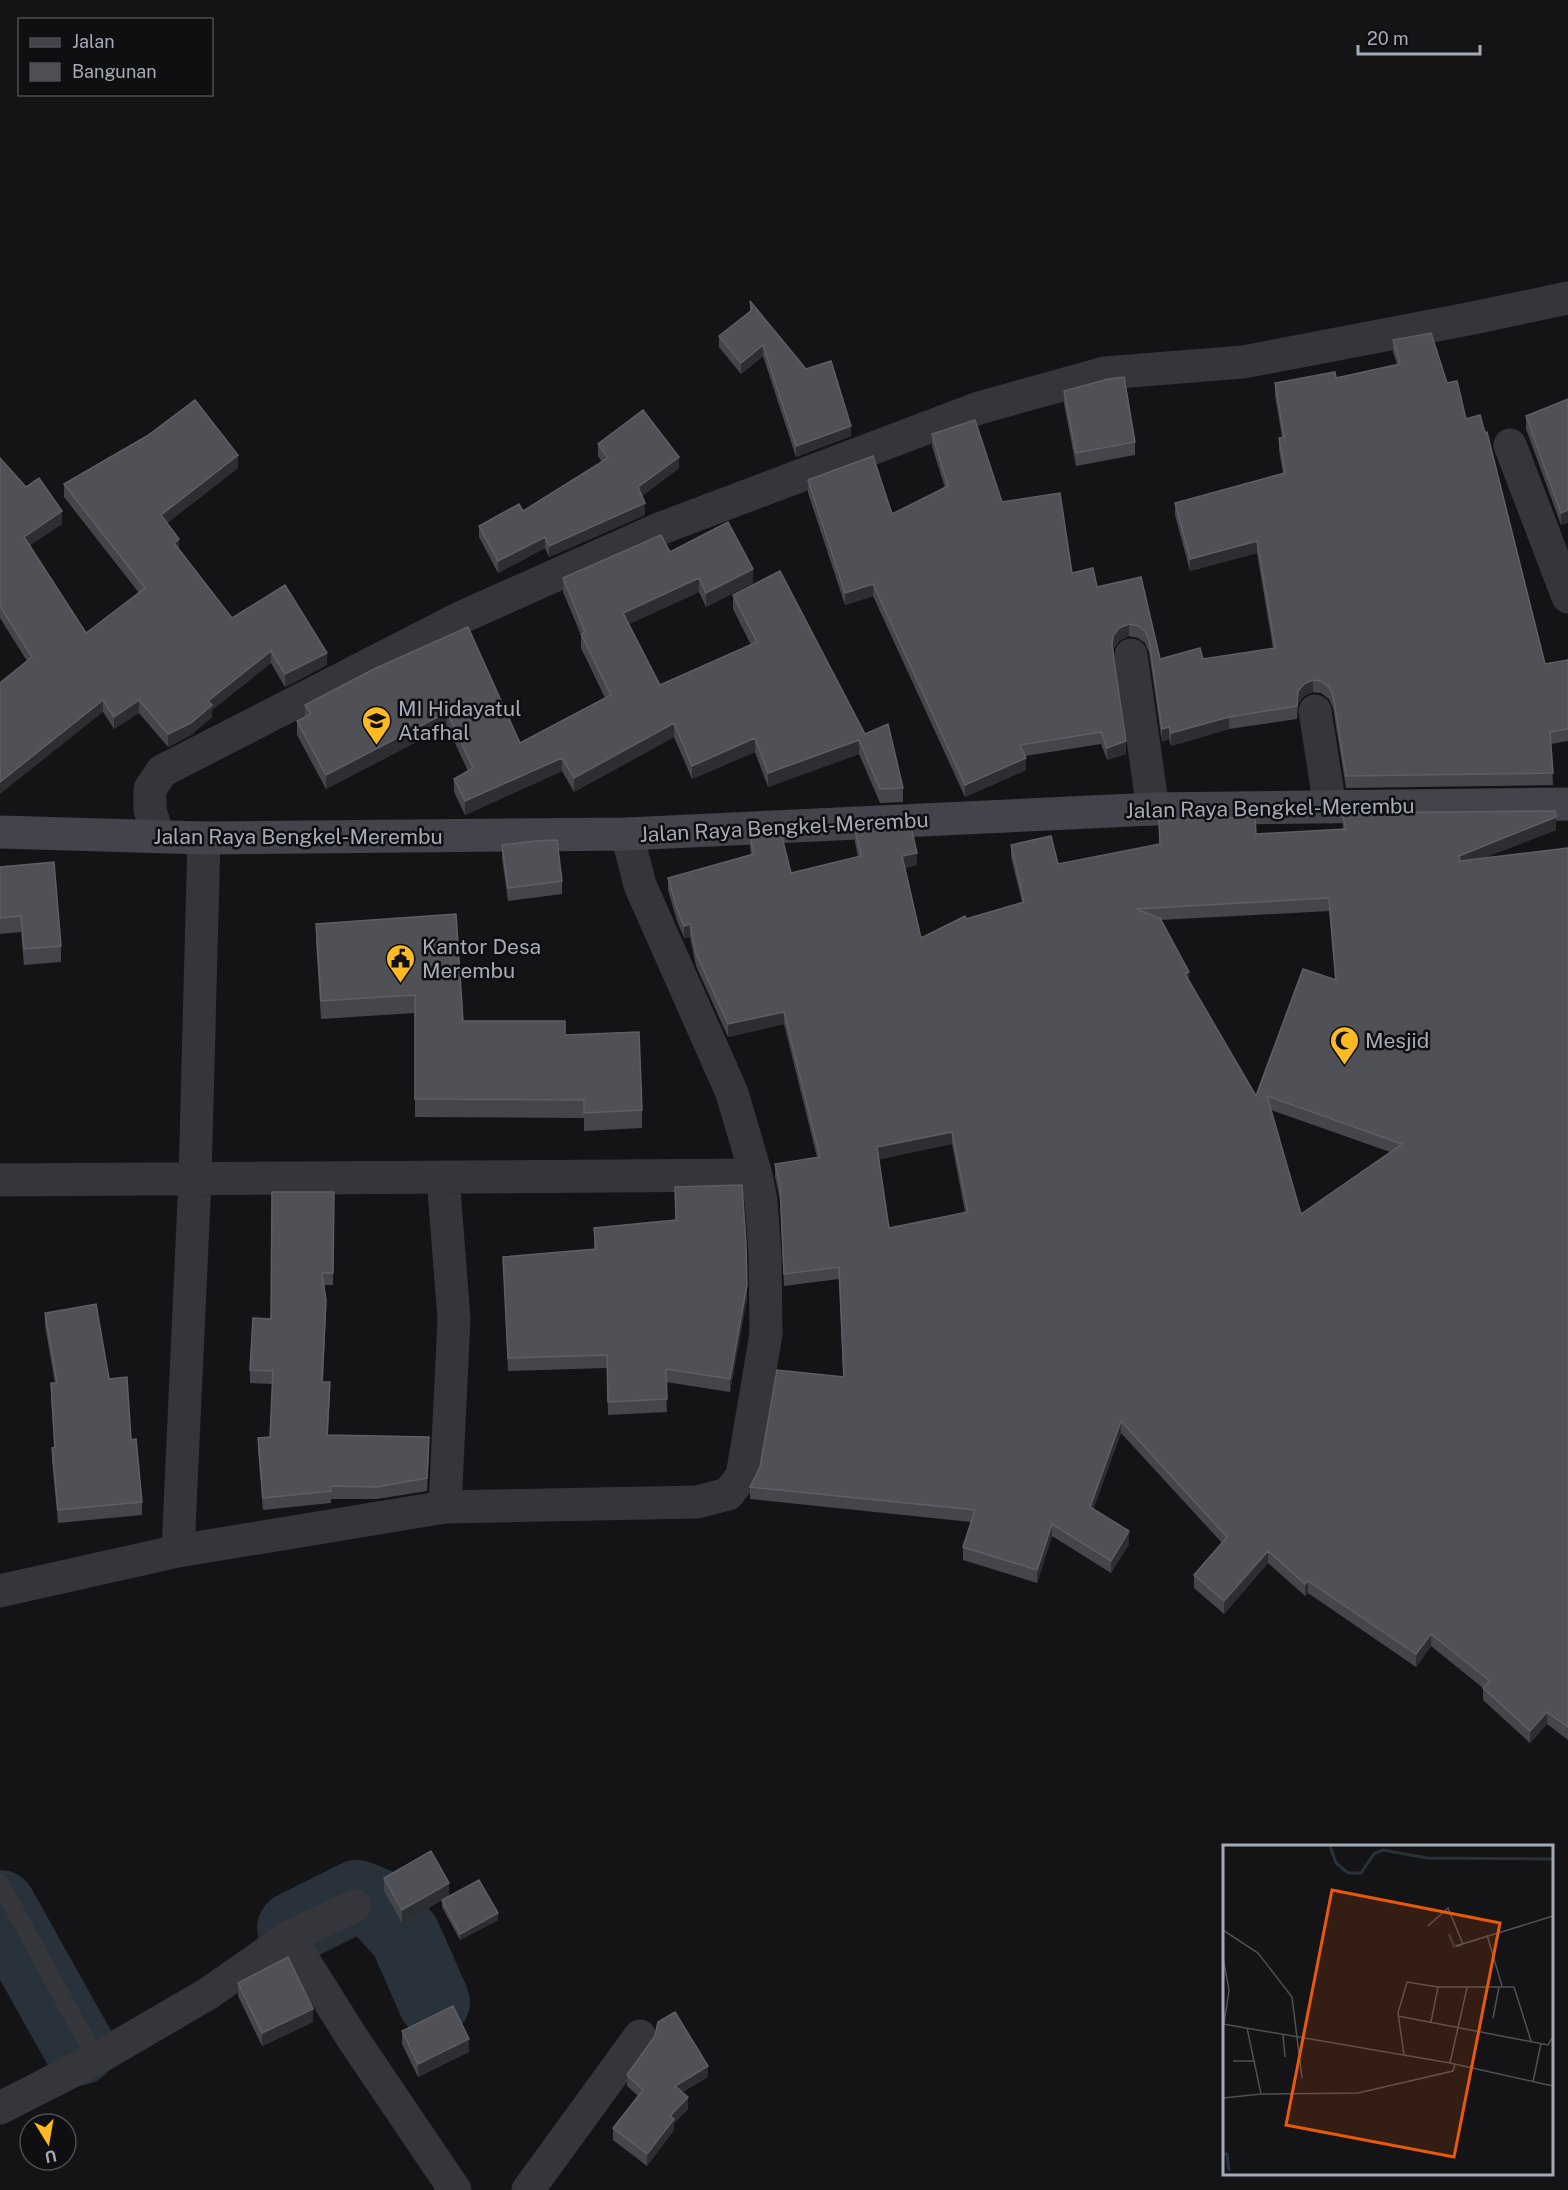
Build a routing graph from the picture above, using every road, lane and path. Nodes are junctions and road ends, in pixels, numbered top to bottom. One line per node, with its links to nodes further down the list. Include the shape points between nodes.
1 (1568, 298): 11 (street, via 1243,362 1105,373 979,408 659,529 462,617 162,771 150,789 150,810)
2 (1510, 445): 3 (street)
3 (1568, 597)
4 (1131, 655): 8 (street)
5 (1315, 711): 7 (street)
6 (1568, 804): 7 (street, Jalan Raya Bengkel-Merembu)
7 (1330, 807): 8 (street, Jalan Raya Bengkel-Merembu)
8 (1154, 809): 10 (street, Jalan Raya Bengkel-Merembu)
9 (0, 832): 11 (street, Jalan Raya Bengkel-Merembu)
10 (627, 834): 12 (street, Jalan Raya Bengkel-Merembu); 13 (street, via 640,885 732,1093)
11 (158, 836): 12 (street, Jalan Raya Bengkel-Merembu)
12 (204, 838): 15 (street)
13 (756, 1175): 14 (street); 17 (street, via 765,1255 766,1334 742,1476 728,1494 697,1502)
14 (443, 1178): 15 (street); 17 (street, via 454,1319)
15 (195, 1179): 16 (street); 18 (street)
16 (0, 1180)
17 (445, 1507): 18 (street)
18 (178, 1551): 19 (street)
19 (0, 1591)
20 (0, 1883): 24 (lane)
21 (355, 1906): 22 (street)
22 (289, 1937): 24 (street, via 209,1993); 26 (street)
23 (640, 2036): 27 (street)
24 (96, 2059): 25 (street)
25 (0, 2108)
26 (455, 2190)
27 (528, 2190)

